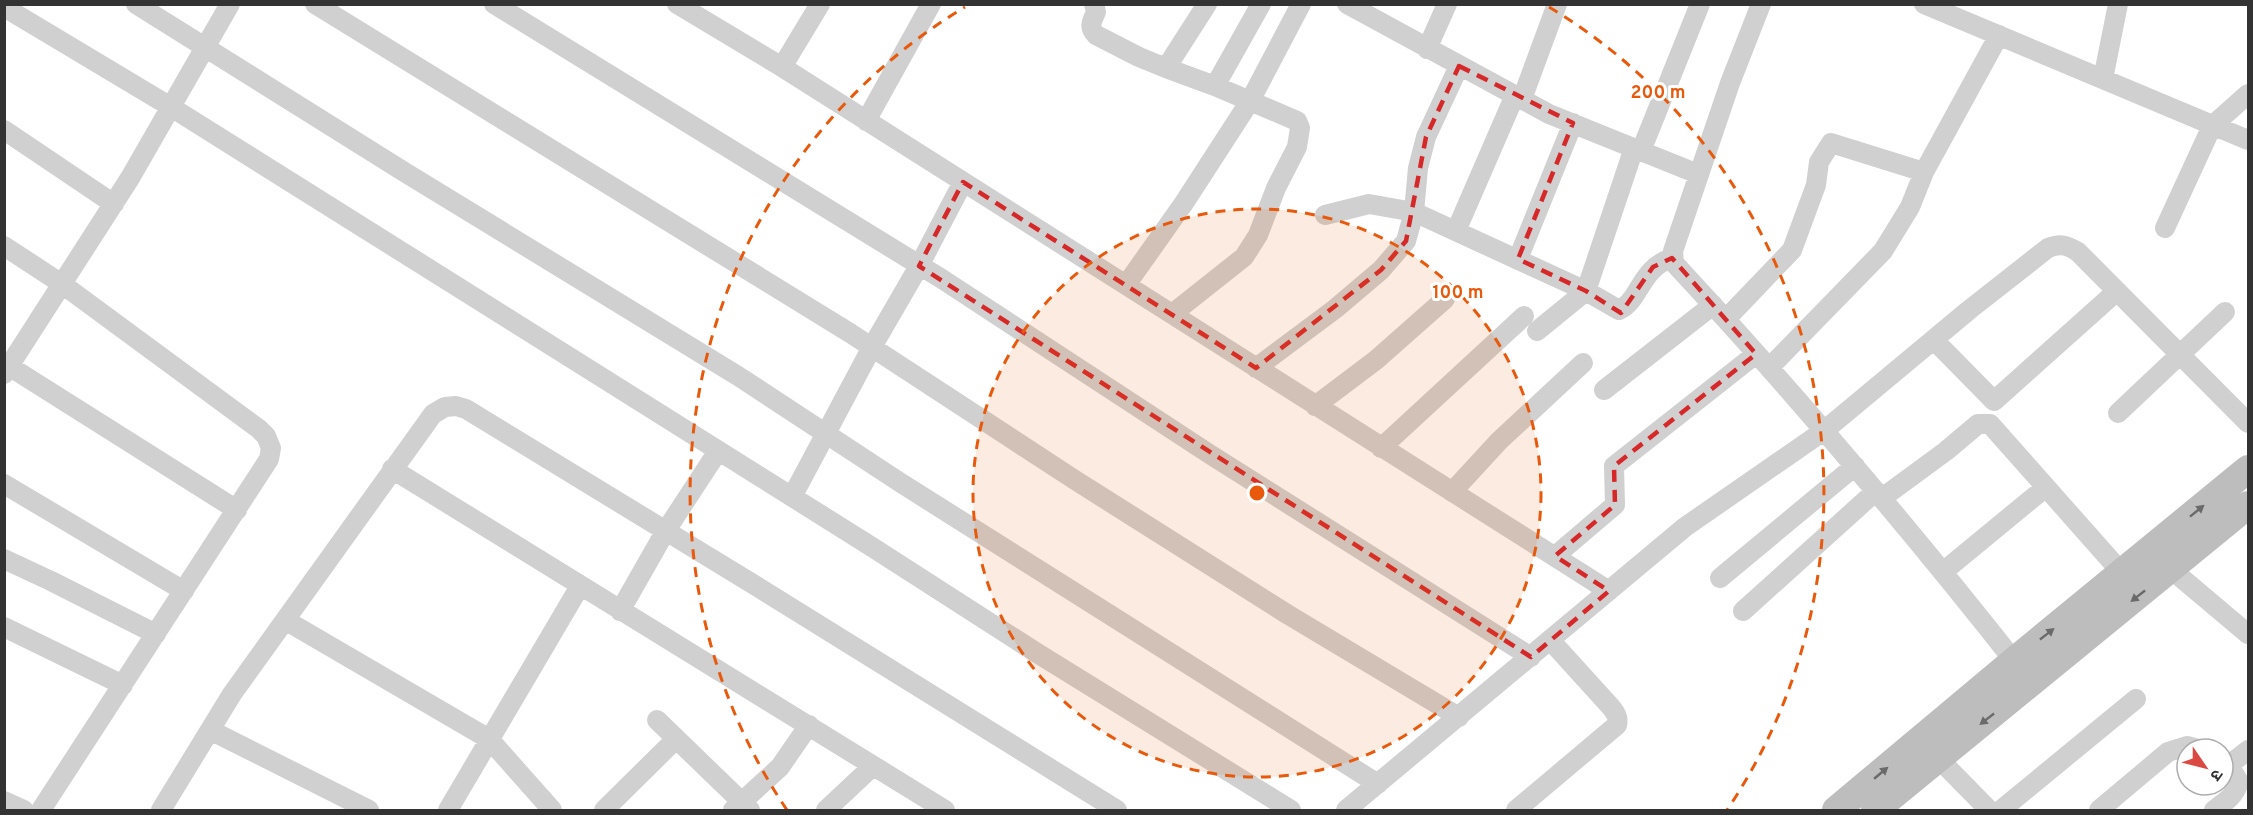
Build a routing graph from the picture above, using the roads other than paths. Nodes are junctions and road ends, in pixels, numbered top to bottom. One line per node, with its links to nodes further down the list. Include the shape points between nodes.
1 (136, 4): 21 (street)
2 (230, 4): 21 (street)
3 (315, 4): 59 (street)
4 (494, 4): 49 (street)
5 (677, 4): 24 (street)
6 (820, 4): 24 (street)
7 (931, 4): 32 (street)
8 (1094, 4): 25 (street, via 1091,29 1096,35)
9 (1207, 4): 25 (street)
10 (1260, 4): 27 (street)
11 (1300, 4): 30 (street)
12 (1347, 4): 22 (street)
13 (1447, 4): 22 (street)
14 (1557, 4): 29 (street)
15 (1700, 4): 37 (street)
16 (1761, 4): 39 (street)
17 (1924, 4): 20 (street)
18 (2118, 4): 26 (street)
19 (4, 7): 31 (street)
20 (1999, 35): 26 (street); 38 (street)
21 (206, 47): 31 (street); 70 (street, via 738,376)
22 (1428, 49): 23 (street)
23 (1459, 66): 29 (street); 42 (street, via 1426,137)
24 (782, 67): 32 (street)
25 (1166, 68): 27 (street)
26 (2103, 79): 34 (street)
27 (1215, 86): 30 (street)
28 (2248, 94): 34 (street)
29 (1518, 97): 33 (street); 45 (street)
30 (1250, 101): 51 (street); 57 (street, via 1297,120 1297,147 1258,235 1244,256)
31 (171, 107): 41 (street); 72 (street)
32 (866, 121): 40 (street)
33 (1573, 123): 37 (street); 48 (street)
34 (2212, 126): 36 (street); 44 (street)
35 (4, 130): 41 (street)
36 (2248, 140)
37 (1638, 150): 39 (street); 52 (street)
38 (1924, 172): 55 (street, via 1831,143 1819,162 1816,185 1792,250); 61 (street, via 1910,207 1883,251)
39 (1698, 174): 47 (street)
40 (963, 182): 49 (street); 51 (street)
41 (114, 204): 50 (street)
42 (1414, 212): 43 (street, via 1369,204); 45 (street); 64 (street, via 1406,241 1380,270)
43 (1325, 215)
44 (2165, 228)
45 (1456, 231): 48 (street)
46 (4, 246): 50 (street)
47 (1672, 258): 52 (street, via 1653,267 1623,308 1614,309); 55 (street)
48 (1518, 259): 52 (street)
49 (919, 266): 59 (street); 100 (street)
50 (62, 284): 63 (street); 82 (street, via 266,436 271,448 269,459)
51 (1126, 285): 57 (street)
52 (1587, 291): 71 (street, via 1531,324)
53 (2117, 291): 58 (street, via 2078,252 2057,244); 58 (street, via 1994,401); 60 (street)
54 (1445, 299): 66 (street, via 1376,360)
55 (1719, 312): 61 (street); 65 (street)
56 (2225, 312): 60 (street)
57 (1172, 314): 64 (street)
58 (1934, 340): 69 (street)
59 (872, 347): 70 (street); 105 (street, via 1287,614)
60 (2180, 353): 67 (street); 68 (street)
61 (1763, 361): 69 (street); 84 (street, via 1614,466 1615,505)
62 (1583, 363): 78 (street, via 1499,441)
63 (6, 368): 82 (street)
64 (1256, 368): 66 (street)
65 (1604, 390)
66 (1315, 406): 71 (street)
67 (2118, 413)
68 (2248, 423)
69 (1825, 430): 73 (street); 92 (street, via 1685,527)
70 (826, 435): 80 (street); 117 (street)
71 (1381, 448): 78 (street)
72 (718, 451): 80 (street); 83 (street)
73 (1855, 466): 79 (street); 89 (street)
74 (392, 469): 83 (street, via 433,414 445,406 456,406); 90 (street); 95 (street)
75 (2248, 469): 88 (main road, one-way to 75)
76 (4, 484): 91 (street)
77 (2046, 487): 79 (street, via 1995,428 1985,423 1978,424 1946,452); 87 (street); 88 (street)
78 (1452, 492): 84 (street)
79 (1879, 494): 87 (street); 94 (street)
80 (792, 497): 132 (street)
81 (2248, 505): 86 (main road)
82 (237, 510): 91 (street)
83 (665, 532): 93 (street); 131 (street)
84 (1555, 556): 92 (street)
85 (4, 559): 97 (street)
86 (2172, 570): 98 (street); 102 (main road, one-way to 102)
87 (1944, 571): 101 (street)
88 (2122, 573): 101 (main road, one-way to 88)
89 (1720, 578)
90 (580, 586): 93 (street); 109 (street)
91 (184, 591): 97 (street)
92 (1609, 591): 99 (street)
93 (620, 611): 107 (street)
94 (1743, 611)
95 (285, 620): 108 (street); 109 (street)
96 (4, 627): 103 (street)
97 (156, 634): 103 (street)
98 (2248, 634)
99 (1551, 640): 100 (street); 134 (street, via 1610,706 1618,722)
100 (1531, 657): 105 (street)
101 (2014, 661): 102 (street); 135 (main road, one-way to 101)
102 (2032, 684): 113 (main road, one-way to 113)
103 (123, 685): 123 (street)
104 (2136, 699): 138 (street)
105 (1459, 717): 117 (street)
106 (657, 720): 110 (street)
107 (809, 725): 115 (street); 121 (street, via 780,766)
108 (210, 730): 124 (street); 125 (street)
109 (489, 739): 126 (street); 127 (street)
110 (675, 740): 121 (street); 128 (street)
111 (2175, 750): 139 (street)
112 (2248, 750): 114 (street)
113 (1938, 758): 136 (main road); 137 (street)
114 (2235, 758)
115 (873, 766): 129 (street); 130 (street)
116 (2235, 776): 118 (street, via 2239,782)
117 (1378, 784): 133 (street)
118 (2235, 792)
119 (2231, 797): 140 (street)
120 (4, 801): 122 (street)
121 (742, 808)
122 (24, 810)
123 (41, 810)
124 (160, 810)
125 (369, 810)
126 (448, 810)
127 (552, 810)
128 (604, 810)
129 (826, 810)
130 (945, 810)
131 (1117, 810)
132 (1291, 810)
133 (1346, 810)
134 (1516, 810)
135 (1836, 810)
136 (1875, 810)
137 (1989, 810)
138 (2001, 810)
139 (2098, 810)
140 (2214, 810)

